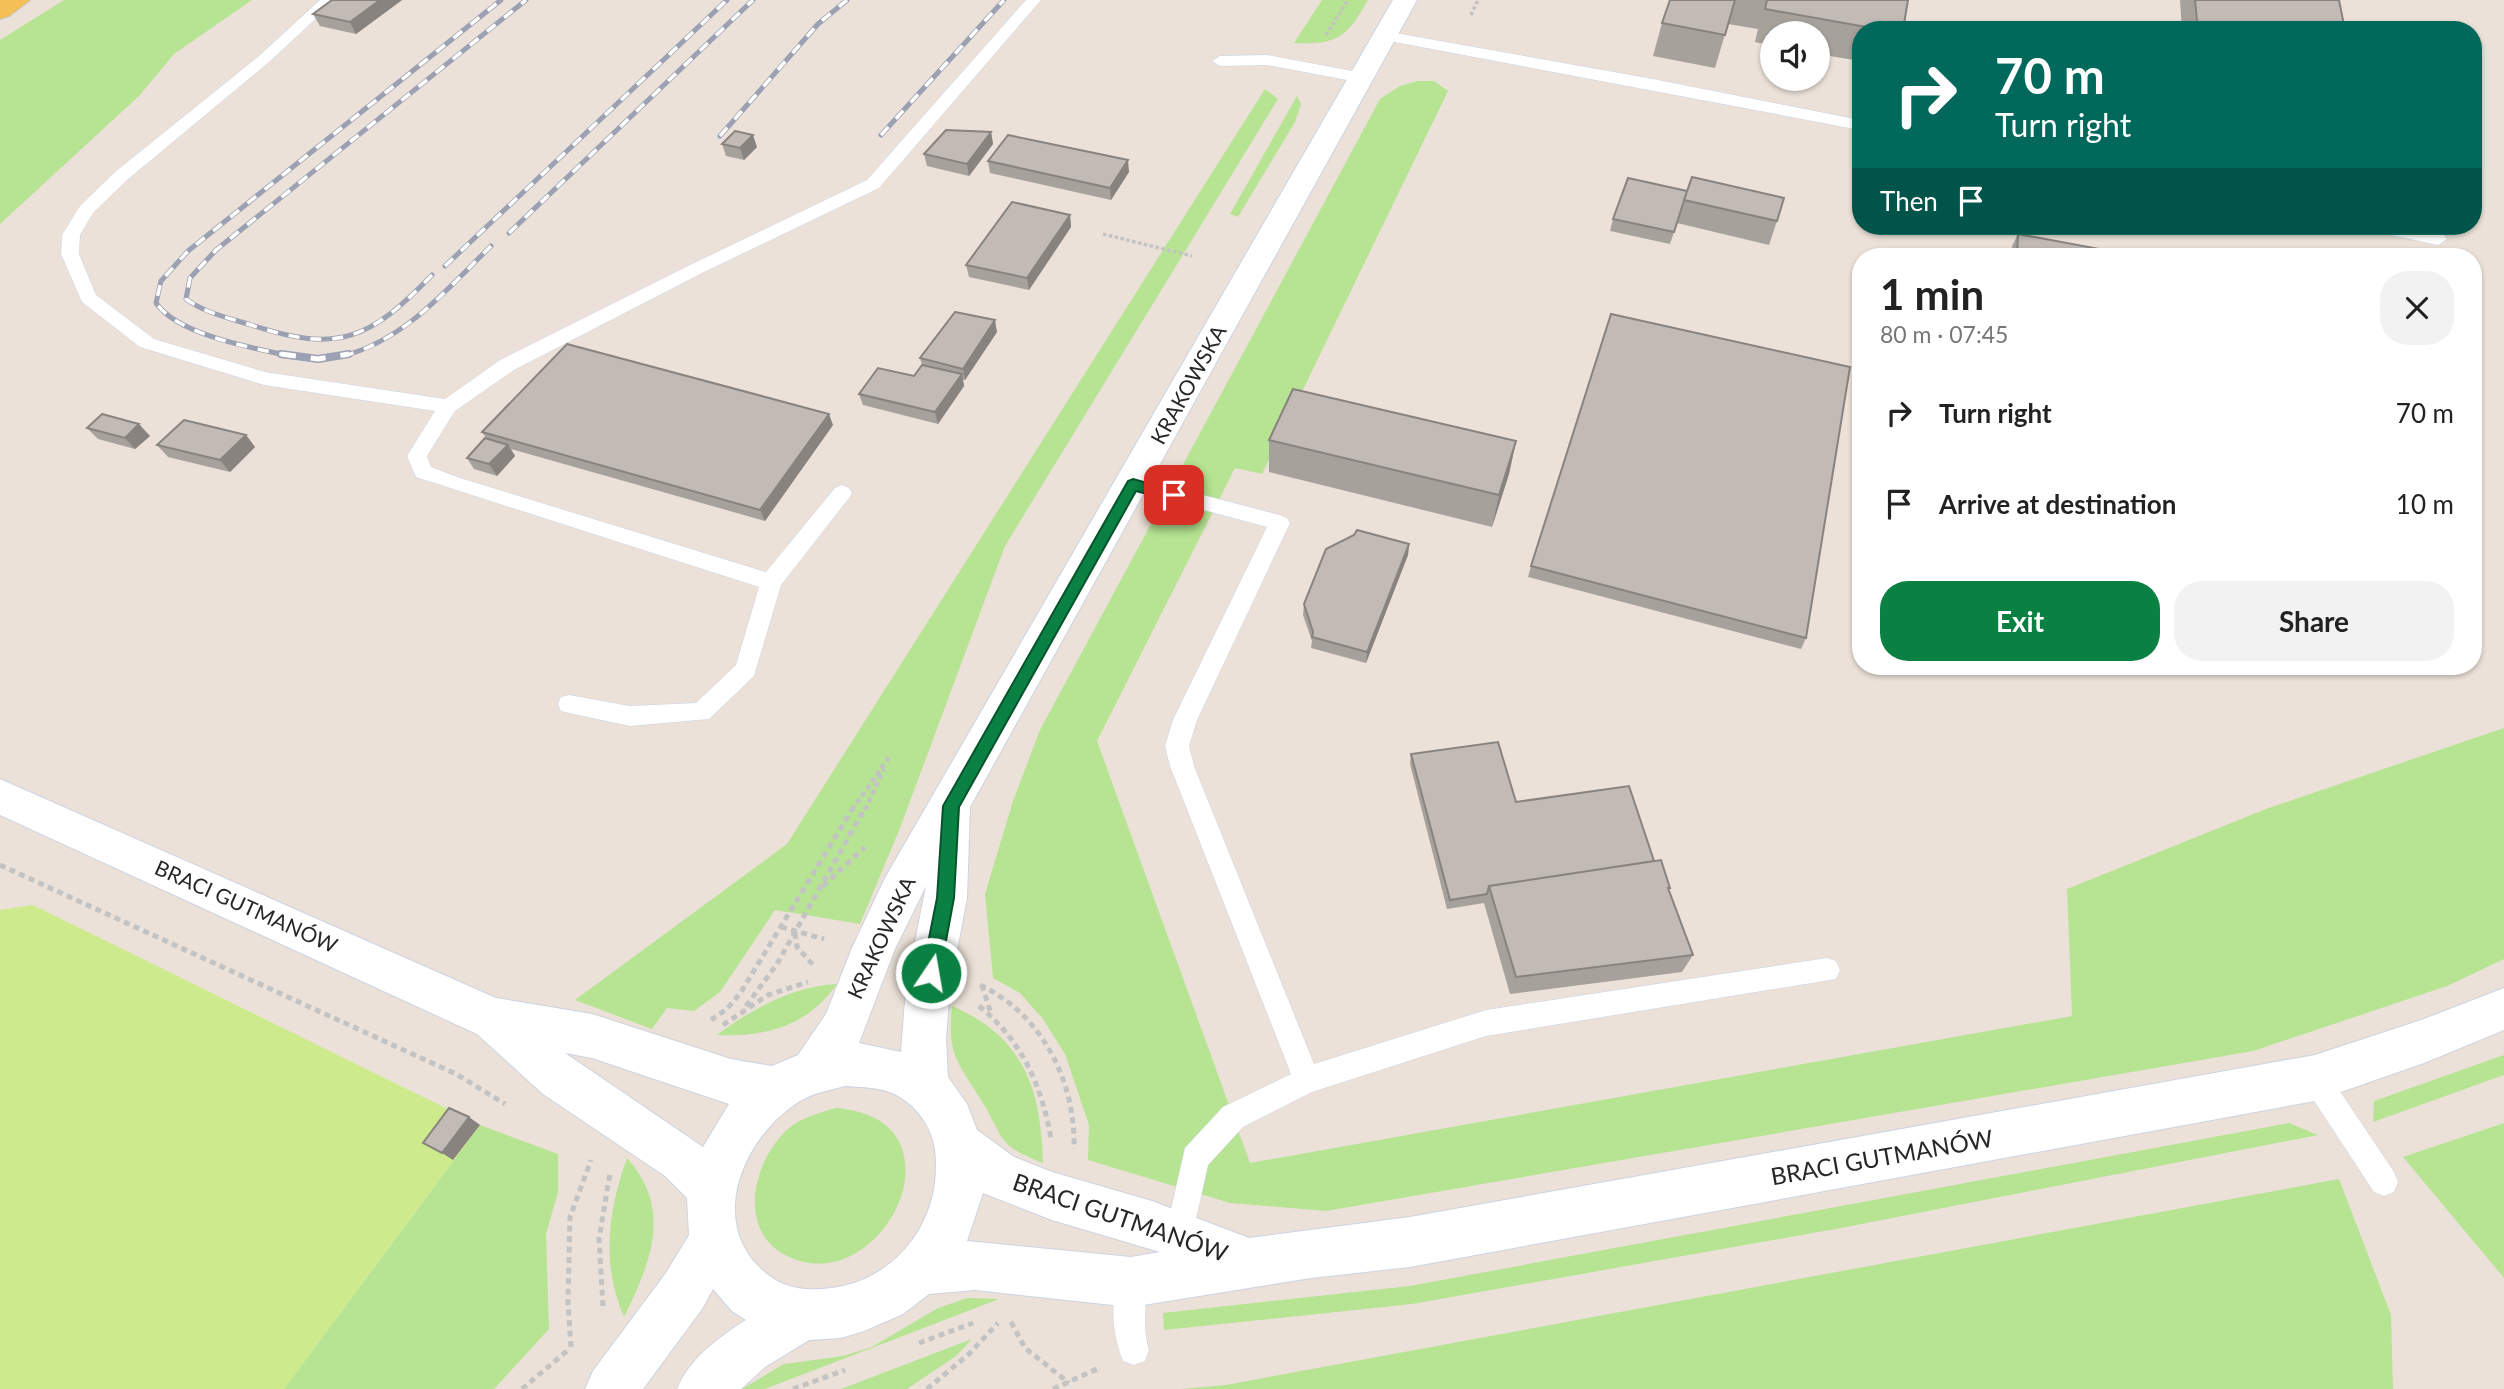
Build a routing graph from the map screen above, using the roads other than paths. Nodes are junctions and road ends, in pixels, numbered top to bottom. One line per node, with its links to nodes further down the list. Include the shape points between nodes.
1 (18, 0): 5 (main road)
2 (329, 0): 12 (lane, via 86,210 71,235 70,254 88,298 146,343 264,378)
3 (1034, 0): 12 (lane, via 873,184 507,365)
4 (1405, 0): 6 (street, KRAKOWSKA)
5 (0, 11)
6 (1384, 36): 8 (street, KRAKOWSKA); 9 (lane)
7 (1220, 61): 8 (lane, via 1267,60)
8 (1363, 78): 13 (street, KRAKOWSKA)
9 (1852, 123)
10 (2418, 235): 11 (lane)
11 (2438, 239)
12 (448, 406): 15 (lane, via 417,456 423,472)
13 (1133, 484): 18 (street, KRAKOWSKA); 24 (lane, via 1280,523 1185,720 1177,746)
14 (842, 493): 15 (lane)
15 (771, 582): 16 (lane, via 746,670 701,712 630,716)
16 (569, 704)
17 (0, 796): 21 (street, BRACI GUTMANÓW)
18 (951, 806): 23 (street, KRAKOWSKA, via 846,976 843,1027); 25 (street, KRAKOWSKA, via 946,898 923,1038)
19 (1827, 970): 24 (lane, via 1486,1023)
20 (2504, 1009): 22 (street, BRACI GUTMANÓW)
21 (493, 1019): 23 (street, BRACI GUTMANÓW, via 592,1036 730,1082); 28 (street, BRACI GUTMANÓW, via 559,1078 682,1159)
22 (2315, 1078): 27 (lane); 31 (street, BRACI GUTMANÓW, via 1410,1242)
23 (796, 1080): 25 (street, via 845,1064 875,1064 901,1072); 28 (street, KRAKOWSKA, via 748,1117 725,1152)
24 (1307, 1080): 29 (lane, via 1233,1117 1195,1158)
25 (925, 1087): 26 (street, via 947,1113)
26 (960, 1146): 29 (street, BRACI GUTMANÓW, via 998,1175); 32 (street, via 962,1177 956,1210 941,1241)
27 (2384, 1182)
28 (713, 1190): 30 (street, KRAKOWSKA, via 710,1215)
29 (1180, 1236): 31 (street, BRACI GUTMANÓW)
30 (714, 1239): 34 (street, via 725,1267 744,1291 770,1307); 36 (street, via 684,1292)
31 (1248, 1262): 33 (street, BRACI GUTMANÓW)
32 (919, 1270): 33 (street, BRACI GUTMANÓW, via 975,1265 1020,1290); 34 (street, via 883,1299 842,1314)
33 (1131, 1282): 35 (lane, via 1128,1332)
34 (800, 1315): 37 (street, via 747,1349)
35 (1134, 1350)
36 (624, 1371)
37 (704, 1389)

